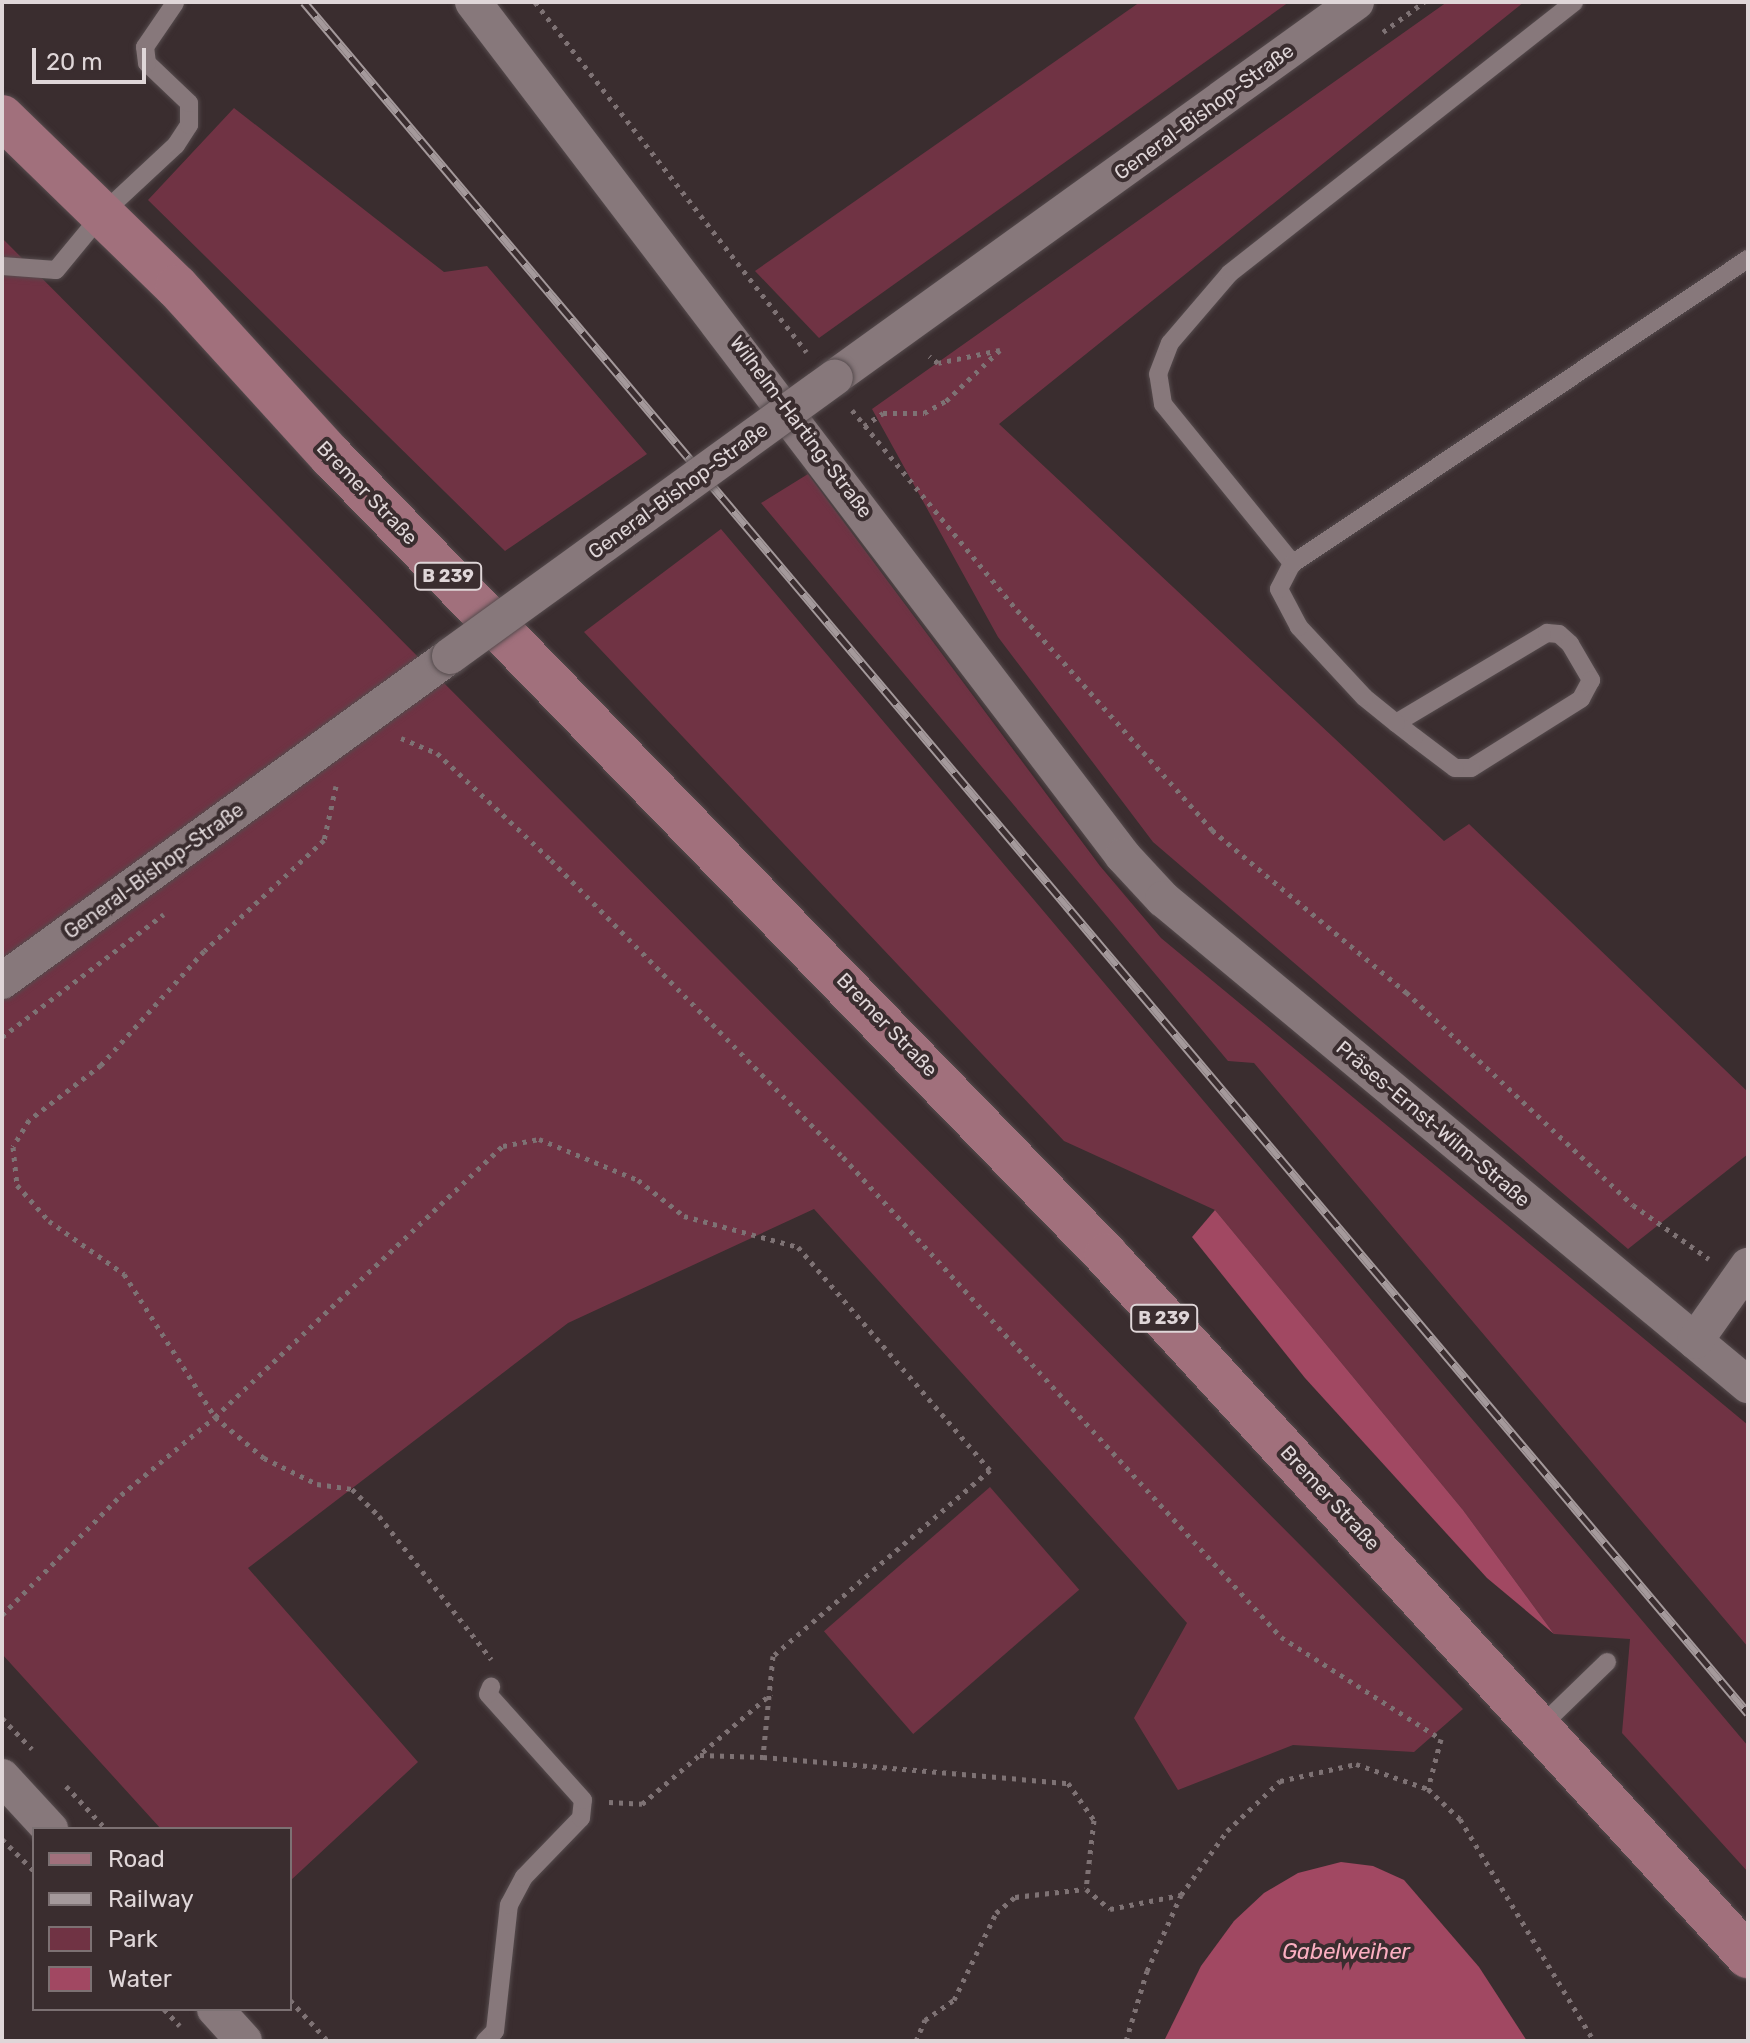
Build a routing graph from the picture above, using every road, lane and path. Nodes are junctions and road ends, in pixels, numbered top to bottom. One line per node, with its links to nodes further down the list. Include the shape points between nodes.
1 (473, 2): 17 (street, Wilhelm-Harting-Straße)
2 (535, 2): 11 (path)
3 (1356, 2): 11 (street, General-Bishop-Straße)
4 (1574, 2): 13 (lane, via 1230,273 1170,343 1158,374 1163,404)
5 (175, 3): 7 (lane, via 145,47 147,63 189,103 189,125 176,145)
6 (2, 117): 7 (main road, Bremer Straße / B 239)
7 (103, 213): 9 (lane, via 56,270); 29 (main road, Bremer Straße / B 239, via 331,456 1106,1255)
8 (1748, 259): 13 (lane)
9 (2, 266)
10 (925, 352): 12 (path, via 938,363 1000,350 946,401 924,413 883,413)
11 (832, 381): 12 (path); 19 (street, General-Bishop-Straße, bridge)
12 (864, 426): 21 (path, via 1212,830 1406,992 1633,1205)
13 (1293, 564): 14 (lane, via 1279,589 1299,627 1364,697)
14 (1396, 723): 14 (lane, via 1455,768 1471,768 1581,699 1591,680 1570,644 1559,634 1547,633)
15 (401, 738): 32 (path, via 437,753 540,849 843,1157 1281,1637 1441,1739)
16 (324, 794): 24 (path, via 336,785 324,840 204,951 101,1065 29,1120 13,1147 17,1185 49,1221 124,1274)
17 (1123, 856): 22 (street, Präses-Ernst-Wilm-Straße, via 1163,899)
18 (169, 910): 20 (path)
19 (2, 981)
20 (2, 1037)
21 (1743, 1273): 22 (street)
22 (1695, 1341): 23 (street, Präses-Ernst-Wilm-Straße)
23 (1748, 1385)
24 (215, 1417): 25 (path, via 121,1495); 27 (path, via 264,1458 317,1484 352,1489 493,1661); 28 (path, via 503,1146 539,1139 638,1180 684,1216 798,1247 990,1470 773,1656)
25 (2, 1615)
26 (1607, 1662): 29 (lane)
27 (491, 1687): 34 (lane, via 488,1694 583,1800)
28 (771, 1694): 30 (path); 31 (path)
29 (1541, 1726): 40 (main road, Bremer Straße / B 239)
30 (699, 1755): 31 (path); 34 (path, via 642,1804 605,1802)
31 (763, 1757): 38 (path, via 1068,1783 1094,1820)
32 (1428, 1789): 39 (path, via 1356,1764 1280,1781 1227,1831); 48 (path, via 1460,1819)
33 (7, 1791): 35 (street)
34 (581, 1818): 45 (lane, via 524,1877 509,1905 495,2031)
35 (48, 1827)
36 (2, 1839): 37 (path)
37 (32, 1869)
38 (1086, 1889): 39 (path, via 1110,1909); 46 (path, via 1015,1897 996,1913 954,2000 925,2020)
39 (1181, 1895): 47 (path, via 1147,1971)
40 (1748, 1956)
41 (292, 2002): 44 (path)
42 (217, 2011): 43 (street)
43 (244, 2041)
44 (328, 2041)
45 (485, 2041)
46 (916, 2041)
47 (1126, 2041)
48 (1594, 2041)

